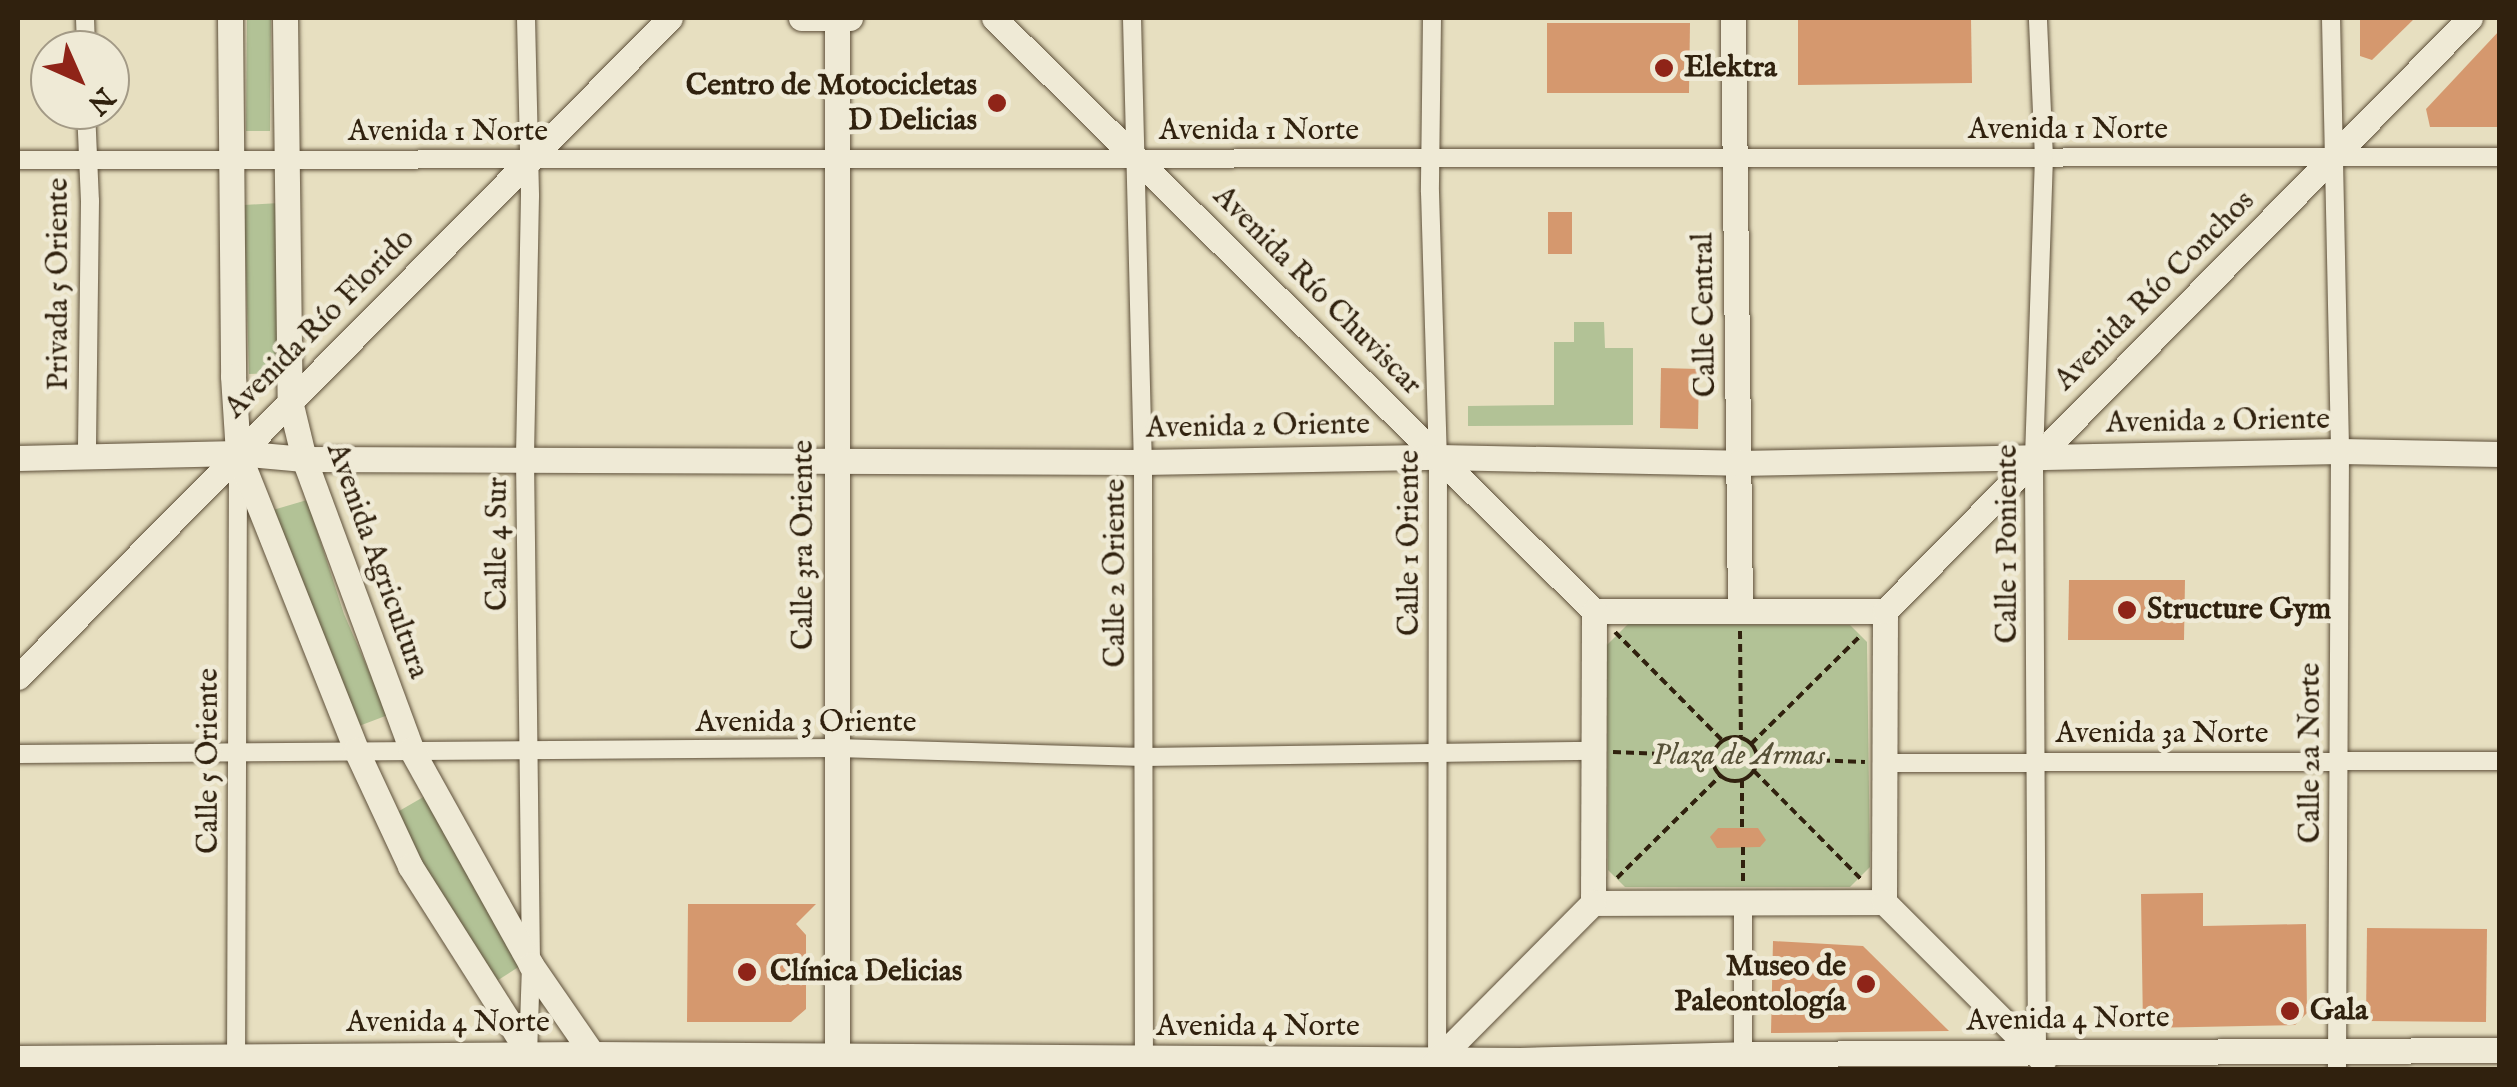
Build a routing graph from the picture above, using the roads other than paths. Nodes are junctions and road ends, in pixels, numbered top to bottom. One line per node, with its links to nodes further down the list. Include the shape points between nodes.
1 (230, 18): 25 (main road)
2 (284, 18): 26 (main road, Avenida Agricultura)
3 (526, 18): 21 (street, Calle 4 Sur)
4 (670, 18): 21 (main road, Avenida Río Florido)
5 (800, 18): 13 (main road)
6 (994, 18): 17 (main road, Avenida Río Chuviscar)
7 (1132, 18): 17 (street, Calle 2 Oriente)
8 (1432, 18): 18 (street, Calle 1 Oriente)
9 (1733, 18): 19 (main road, Calle Central)
10 (2038, 18): 20 (street, Calle 1 Poniente)
11 (2331, 18): 15 (street, Calle 2a Norte)
12 (2470, 18): 15 (main road, Avenida Río Conchos)
13 (844, 19): 22 (main road, Calle 3ra Oriente)
14 (86, 130): 24 (street, Privada 5 Oriente)
15 (2331, 157): 16 (street, Avenida 1 Norte); 20 (street, Avenida 1 Norte); 28 (street, Calle 2a Norte); 34 (main road, Avenida Río Conchos)
16 (2500, 157)
17 (1136, 158): 18 (street, Avenida 1 Norte); 22 (street, Avenida 1 Norte); 31 (main road, Avenida Río Chuviscar); 38 (street, Calle 2 Oriente)
18 (1430, 158): 19 (street, Avenida 1 Norte); 31 (street, Calle 1 Oriente)
19 (1735, 158): 20 (street, Avenida 1 Norte); 39 (main road, Calle Central)
20 (2044, 158): 34 (street, Calle 1 Poniente)
21 (530, 159): 22 (street, Avenida 1 Norte); 26 (street, Avenida 1 Norte); 27 (main road, Avenida Río Florido); 33 (street, Calle 4 Sur)
22 (836, 159): 36 (main road, Calle 3ra Oriente)
23 (18, 160): 24 (street, Avenida 1 Norte)
24 (86, 160): 25 (street, Avenida 1 Norte); 35 (street, Privada 5 Oriente)
25 (232, 160): 26 (street, Avenida 1 Norte); 29 (main road)
26 (288, 160): 27 (main road, Avenida Agricultura)
27 (290, 401): 29 (main road, Avenida Río Florido); 37 (main road, Avenida Agricultura)
28 (2340, 451): 30 (main road, Avenida 2 Oriente); 34 (main road, Avenida 2 Oriente); 55 (street, Calle 2a Norte)
29 (238, 454): 35 (main road, Avenida 2 Oriente); 37 (main road, Avenida 2 Oriente); 43 (main road, Avenida Río Florido); 46 (main road); 51 (street, Calle 5 Oriente)
30 (2500, 454)
31 (1438, 457): 38 (main road, Avenida 2 Oriente); 39 (main road, Avenida 2 Oriente); 40 (main road, Avenida Río Chuviscar); 49 (street, Calle 1 Oriente)
32 (18, 458): 35 (main road, Avenida 2 Oriente)
33 (524, 458): 36 (main road, Avenida 2 Oriente); 37 (main road, Avenida 2 Oriente); 47 (street, Calle 4 Sur)
34 (2034, 458): 39 (main road, Avenida 2 Oriente); 42 (main road, Avenida Río Conchos); 54 (street, Calle 1 Poniente)
35 (87, 459)
36 (837, 459): 38 (main road, Avenida 2 Oriente); 44 (main road, Calle 3ra Oriente)
37 (304, 460): 45 (main road, Avenida Agricultura)
38 (1144, 462): 52 (street, Calle 2 Oriente)
39 (1739, 463): 41 (main road, Calle Central)
40 (1594, 611): 41 (main road); 48 (main road)
41 (1740, 611): 42 (main road)
42 (1885, 611): 56 (main road)
43 (18, 677)
44 (837, 748): 47 (street, Avenida 3 Oriente); 52 (street, Avenida 3 Oriente); 67 (main road, Calle 3ra Oriente)
45 (411, 749): 46 (street, Avenida 3 Oriente); 47 (street, Avenida 3 Oriente); 60 (main road, Avenida Agricultura)
46 (356, 750): 51 (street, Avenida 3 Oriente); 69 (main road, via 410,866)
47 (526, 750): 60 (street, Calle 4 Sur)
48 (1594, 751): 49 (street, Avenida 3 Oriente); 57 (main road)
49 (1436, 753): 52 (street, Avenida 3 Oriente); 71 (street, Calle 1 Oriente)
50 (18, 754): 51 (street, Avenida 3 Oriente)
51 (236, 754): 66 (street, Calle 5 Oriente)
52 (1144, 757): 70 (street, Calle 2 Oriente)
53 (2500, 761): 55 (street, Avenida 3a Norte)
54 (2037, 762): 55 (street, Avenida 3a Norte); 56 (street, Avenida 3a Norte); 68 (street, Calle 1 Poniente)
55 (2339, 762): 63 (street, Calle 2a Norte)
56 (1885, 763): 59 (main road)
57 (1593, 902): 58 (main road); 71 (main road)
58 (1744, 902): 59 (main road); 65 (street)
59 (1884, 902): 68 (main road)
60 (531, 966): 64 (main road, Avenida Agricultura); 69 (street, Calle 4 Sur)
61 (2500, 1050): 63 (main road, Avenida 4 Norte)
62 (18, 1058): 66 (main road, Avenida 4 Norte)
63 (2337, 1060): 68 (main road, Avenida 4 Norte)
64 (597, 1062): 67 (main road, Avenida 4 Norte); 69 (main road, Avenida 4 Norte)
65 (1743, 1062): 68 (main road, Avenida 4 Norte); 71 (main road, Avenida 4 Norte)
66 (236, 1063): 69 (main road, Avenida 4 Norte)
67 (837, 1063): 70 (main road, Avenida 4 Norte)
68 (2042, 1064)
69 (532, 1065)
70 (1144, 1065): 71 (main road, Avenida 4 Norte)
71 (1434, 1066)

